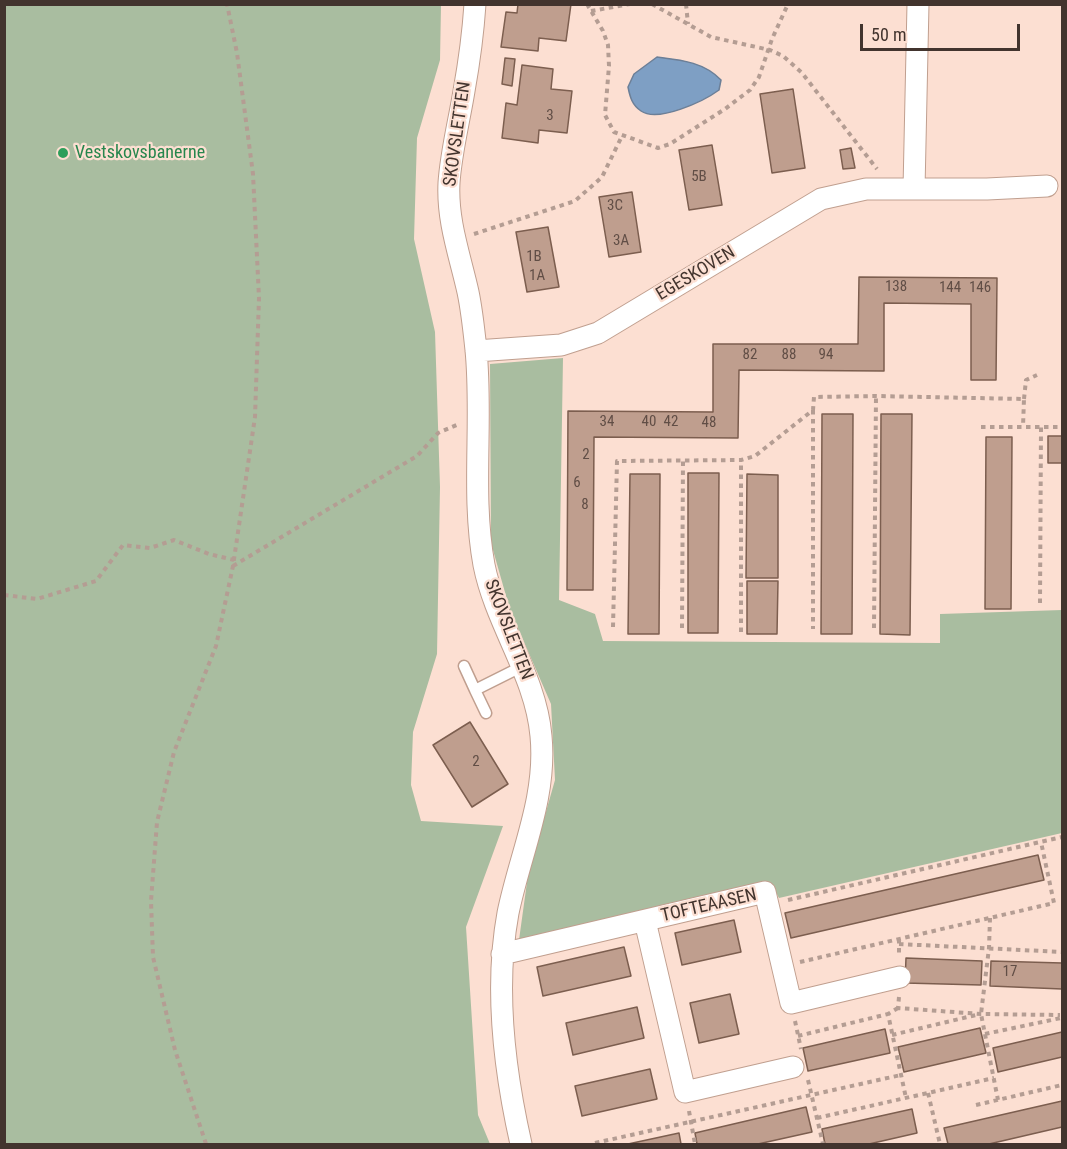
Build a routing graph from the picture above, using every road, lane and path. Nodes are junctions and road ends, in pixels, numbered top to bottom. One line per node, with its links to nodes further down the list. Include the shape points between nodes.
1 (227, 4): 29 (path, via 253,174 259,298 255,417)
2 (475, 4): 16 (street, SKOVSLETTEN, via 449,186)
3 (587, 4): 9 (path)
4 (630, 4): 9 (path)
5 (652, 4): 10 (path)
6 (686, 4): 10 (path)
7 (788, 4): 11 (path)
8 (918, 4): 15 (street)
9 (591, 11): 12 (path, via 608,45 604,115 614,132)
10 (688, 25): 11 (path, via 711,37)
11 (770, 50): 12 (path, via 750,90 670,144 658,148); 14 (path, via 802,73)
12 (622, 136): 16 (path, via 602,177 575,201)
13 (1047, 186): 15 (street, EGESKOVEN)
14 (891, 189): 15 (street, EGESKOVEN); 17 (street, EGESKOVEN, via 866,189 821,199 598,333 561,345)
15 (914, 189)
16 (455, 240): 17 (street, SKOVSLETTEN)
17 (476, 351): 22 (street, SKOVSLETTEN)
18 (1036, 375): 20 (path, via 1026,380)
19 (876, 396): 20 (path); 21 (path, via 814,397); 34 (path)
20 (1024, 399): 24 (path)
21 (813, 410): 28 (path, via 754,456); 35 (path)
22 (478, 415): 29 (path, via 438,433 417,456); 38 (street, SKOVSLETTEN, via 478,519 485,568)
23 (981, 427): 24 (path)
24 (1023, 427): 25 (path)
25 (1041, 427): 26 (path); 31 (path)
26 (1062, 427)
27 (683, 460): 28 (path); 32 (path, via 617,461); 33 (path)
28 (741, 460): 36 (path)
29 (233, 563): 30 (path, via 174,540 150,548 123,545 96,581 37,599); 70 (path, via 216,646 174,752 157,822 151,901 153,957 175,1050)
30 (4, 595)
31 (1040, 603)
32 (613, 627)
33 (682, 628)
34 (874, 628)
35 (813, 629)
36 (741, 632)
37 (464, 666): 39 (lane)
38 (521, 667): 39 (lane); 49 (street, SKOVSLETTEN, via 535,700 542,764 539,797 518,869)
39 (475, 690): 40 (lane)
40 (486, 714)
41 (1062, 837): 42 (path)
42 (1041, 842): 43 (path); 44 (path, via 1054,903)
43 (768, 904): 45 (street, TOFTEAASEN, via 765,892); 50 (street, TOFTEAASEN)
44 (990, 918): 46 (path); 47 (path)
45 (645, 921): 49 (street, TOFTEAASEN); 62 (street, TOFTEAASEN)
46 (899, 941): 47 (path); 50 (path); 51 (path)
47 (989, 948): 48 (path); 54 (path)
48 (1062, 952)
49 (502, 954): 71 (street, SKOVSLETTEN, via 504,1047)
50 (782, 966): 51 (street, TOFTEAASEN, via 791,1003)
51 (900, 977): 52 (path)
52 (898, 1008): 53 (path); 54 (path)
53 (888, 1014): 56 (path); 57 (path)
54 (981, 1014): 55 (path); 55 (path, via 1061,1018); 56 (path)
55 (985, 1034): 60 (path)
56 (892, 1035): 59 (path)
57 (798, 1036)
58 (793, 1067): 62 (street)
59 (901, 1075): 64 (path); 68 (path)
60 (994, 1078): 63 (path); 65 (path)
61 (1062, 1084): 65 (path)
62 (685, 1092): 68 (path)
63 (928, 1093): 64 (path); 73 (path)
64 (906, 1098): 67 (path)
65 (998, 1100): 66 (path)
66 (976, 1105)
67 (817, 1118)
68 (691, 1123): 69 (path); 72 (path)
69 (595, 1143)
70 (206, 1144)
71 (521, 1144)
72 (695, 1144)
73 (940, 1144)

